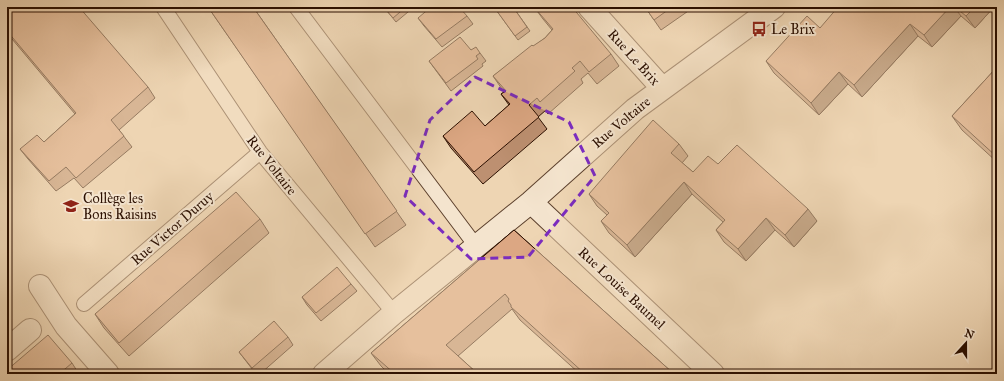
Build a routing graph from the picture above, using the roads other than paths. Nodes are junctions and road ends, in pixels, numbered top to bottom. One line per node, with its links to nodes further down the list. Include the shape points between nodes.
1 (163, 7): 6 (lane, Rue Voltaire)
2 (296, 7): 8 (lane)
3 (589, 7): 5 (street, Rue Le Brix)
4 (774, 7): 5 (street, Rue Voltaire)
5 (662, 88): 7 (street, Rue Voltaire)
6 (260, 152): 10 (lane, Rue Victor Duruy); 11 (lane, Rue Voltaire)
7 (531, 202): 8 (street, Rue Voltaire); 16 (street, Rue Louise Baumel)
8 (476, 246): 11 (street, Rue Voltaire)
9 (40, 286): 14 (street, via 66,326)
10 (84, 304)
11 (394, 313): 15 (street, Rue Voltaire)
12 (30, 330): 13 (street)
13 (7, 350)
14 (108, 374)
15 (324, 374)
16 (713, 374)

